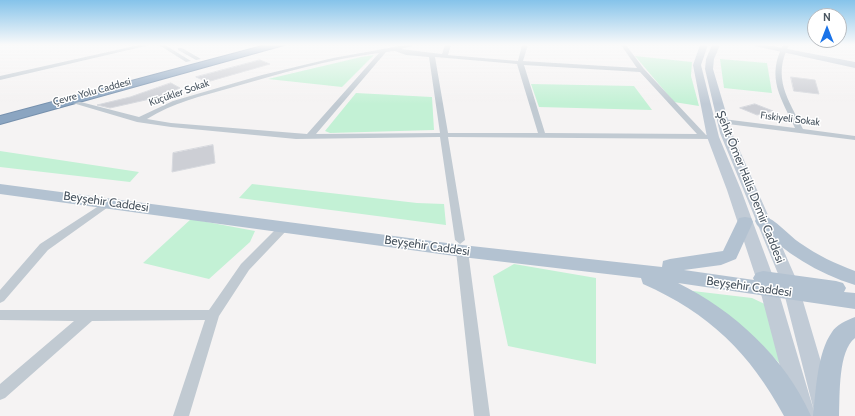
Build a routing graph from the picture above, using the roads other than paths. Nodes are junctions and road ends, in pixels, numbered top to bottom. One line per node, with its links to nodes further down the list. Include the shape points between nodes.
1 (61, 64): 16 (street)
2 (175, 64): 18 (highway)
3 (184, 64): 19 (highway, Çevre Yolu Caddesi)
4 (202, 64): 20 (highway, Çevre Yolu Caddesi)
5 (206, 64): 17 (highway)
6 (316, 64): 22 (street, Küçükler Sokak, via 177,102 151,112)
7 (372, 64): 27 (street)
8 (433, 64): 25 (street)
9 (520, 64): 26 (street)
10 (545, 64): 15 (street)
11 (638, 64): 15 (street)
12 (698, 64): 28 (main road, Şehit Ömer Halis Demir Caddesi)
13 (709, 64): 23 (main road, Şehit Ömer Halis Demir Caddesi)
14 (778, 64): 24 (street, via 780,90)
15 (642, 70): 28 (street)
16 (0, 78)
17 (69, 101): 21 (highway); 22 (street)
18 (0, 108)
19 (0, 112)
20 (0, 116)
21 (0, 120)
22 (140, 120): 27 (street, via 171,125)
23 (723, 121): 24 (street, Fıskiyeli Sokak); 33 (main road, Şehit Ömer Halis Demir Caddesi)
24 (800, 130): 29 (street, Fıskiyeli Sokak)
25 (444, 135): 26 (street); 27 (street); 35 (street)
26 (542, 135): 28 (street)
27 (310, 136)
28 (709, 137): 33 (main road, Şehit Ömer Halis Demir Caddesi)
29 (855, 138)
30 (0, 178): 35 (main road, Beyşehir Caddesi)
31 (0, 189): 32 (main road, Beyşehir Caddesi)
32 (108, 202): 34 (main road, Beyşehir Caddesi); 42 (street, via 44,247)
33 (754, 221): 36 (main road, via 730,255 721,260); 38 (main road, via 801,254 828,269); 39 (main road, Şehit Ömer Halis Demir Caddesi); 40 (main road, Şehit Ömer Halis Demir Caddesi)
34 (284, 227): 35 (main road, Beyşehir Caddesi); 45 (street, via 245,268)
35 (461, 246): 36 (main road, Beyşehir Caddesi); 37 (main road, Beyşehir Caddesi); 50 (street)
36 (670, 266): 39 (main road, Beyşehir Caddesi)
37 (624, 269): 39 (main road, Beyşehir Caddesi); 51 (main road, via 676,290 740,335 770,371)
38 (855, 278)
39 (767, 284): 40 (main road, Beyşehir Caddesi); 52 (main road, Şehit Ömer Halis Demir Caddesi)
40 (791, 287): 41 (main road, Beyşehir Caddesi); 43 (main road, Beyşehir Caddesi); 53 (main road, Şehit Ömer Halis Demir Caddesi)
41 (855, 291)
42 (0, 298)
43 (855, 301)
44 (0, 315): 46 (street)
45 (213, 315): 46 (street); 49 (street)
46 (89, 316): 48 (street)
47 (855, 326): 53 (main road, via 840,337 830,367)
48 (0, 393)
49 (181, 416)
50 (482, 416)
51 (798, 416)
52 (804, 416)
53 (826, 416)

